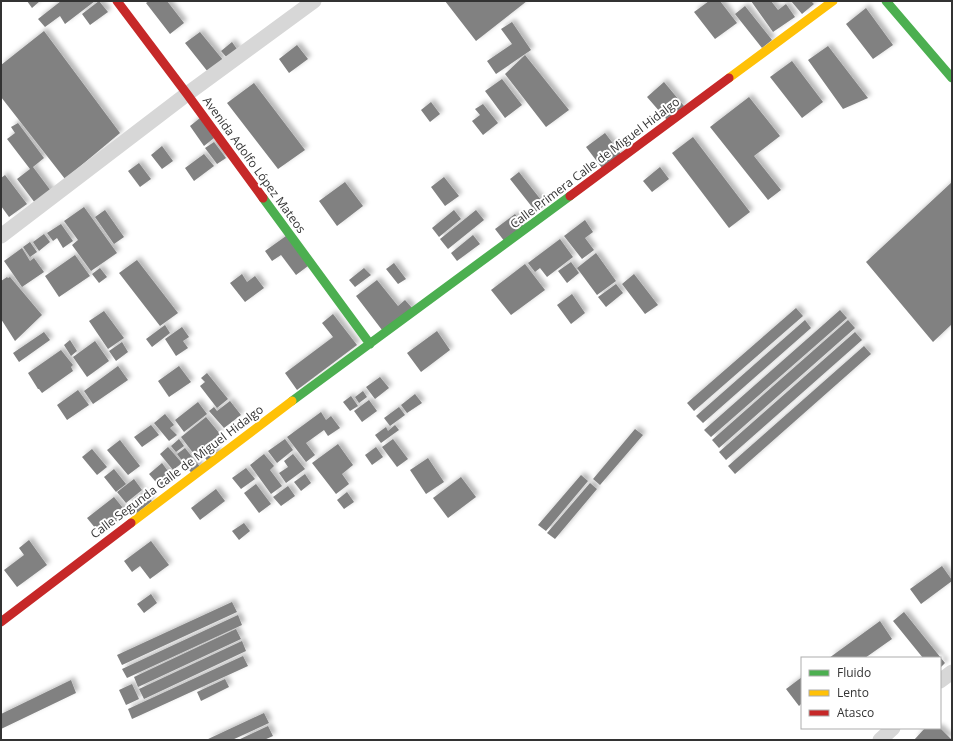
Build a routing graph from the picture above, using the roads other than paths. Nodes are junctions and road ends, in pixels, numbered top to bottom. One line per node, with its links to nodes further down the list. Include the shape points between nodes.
1 (117, 1): 6 (street, Avenida Adolfo López Mateos)
2 (314, 1): 6 (street)
3 (833, 1): 8 (street, Calle Primera Calle de Miguel Hidalgo)
4 (886, 1): 5 (street)
5 (952, 78)
6 (187, 94): 7 (street); 8 (street, Avenida Adolfo López Mateos)
7 (1, 236)
8 (370, 344): 9 (street, Calle Segunda Calle de Miguel Hidalgo)
9 (1, 622)
10 (952, 672): 11 (street)
11 (941, 680)
12 (891, 729): 13 (street)
13 (880, 740)

